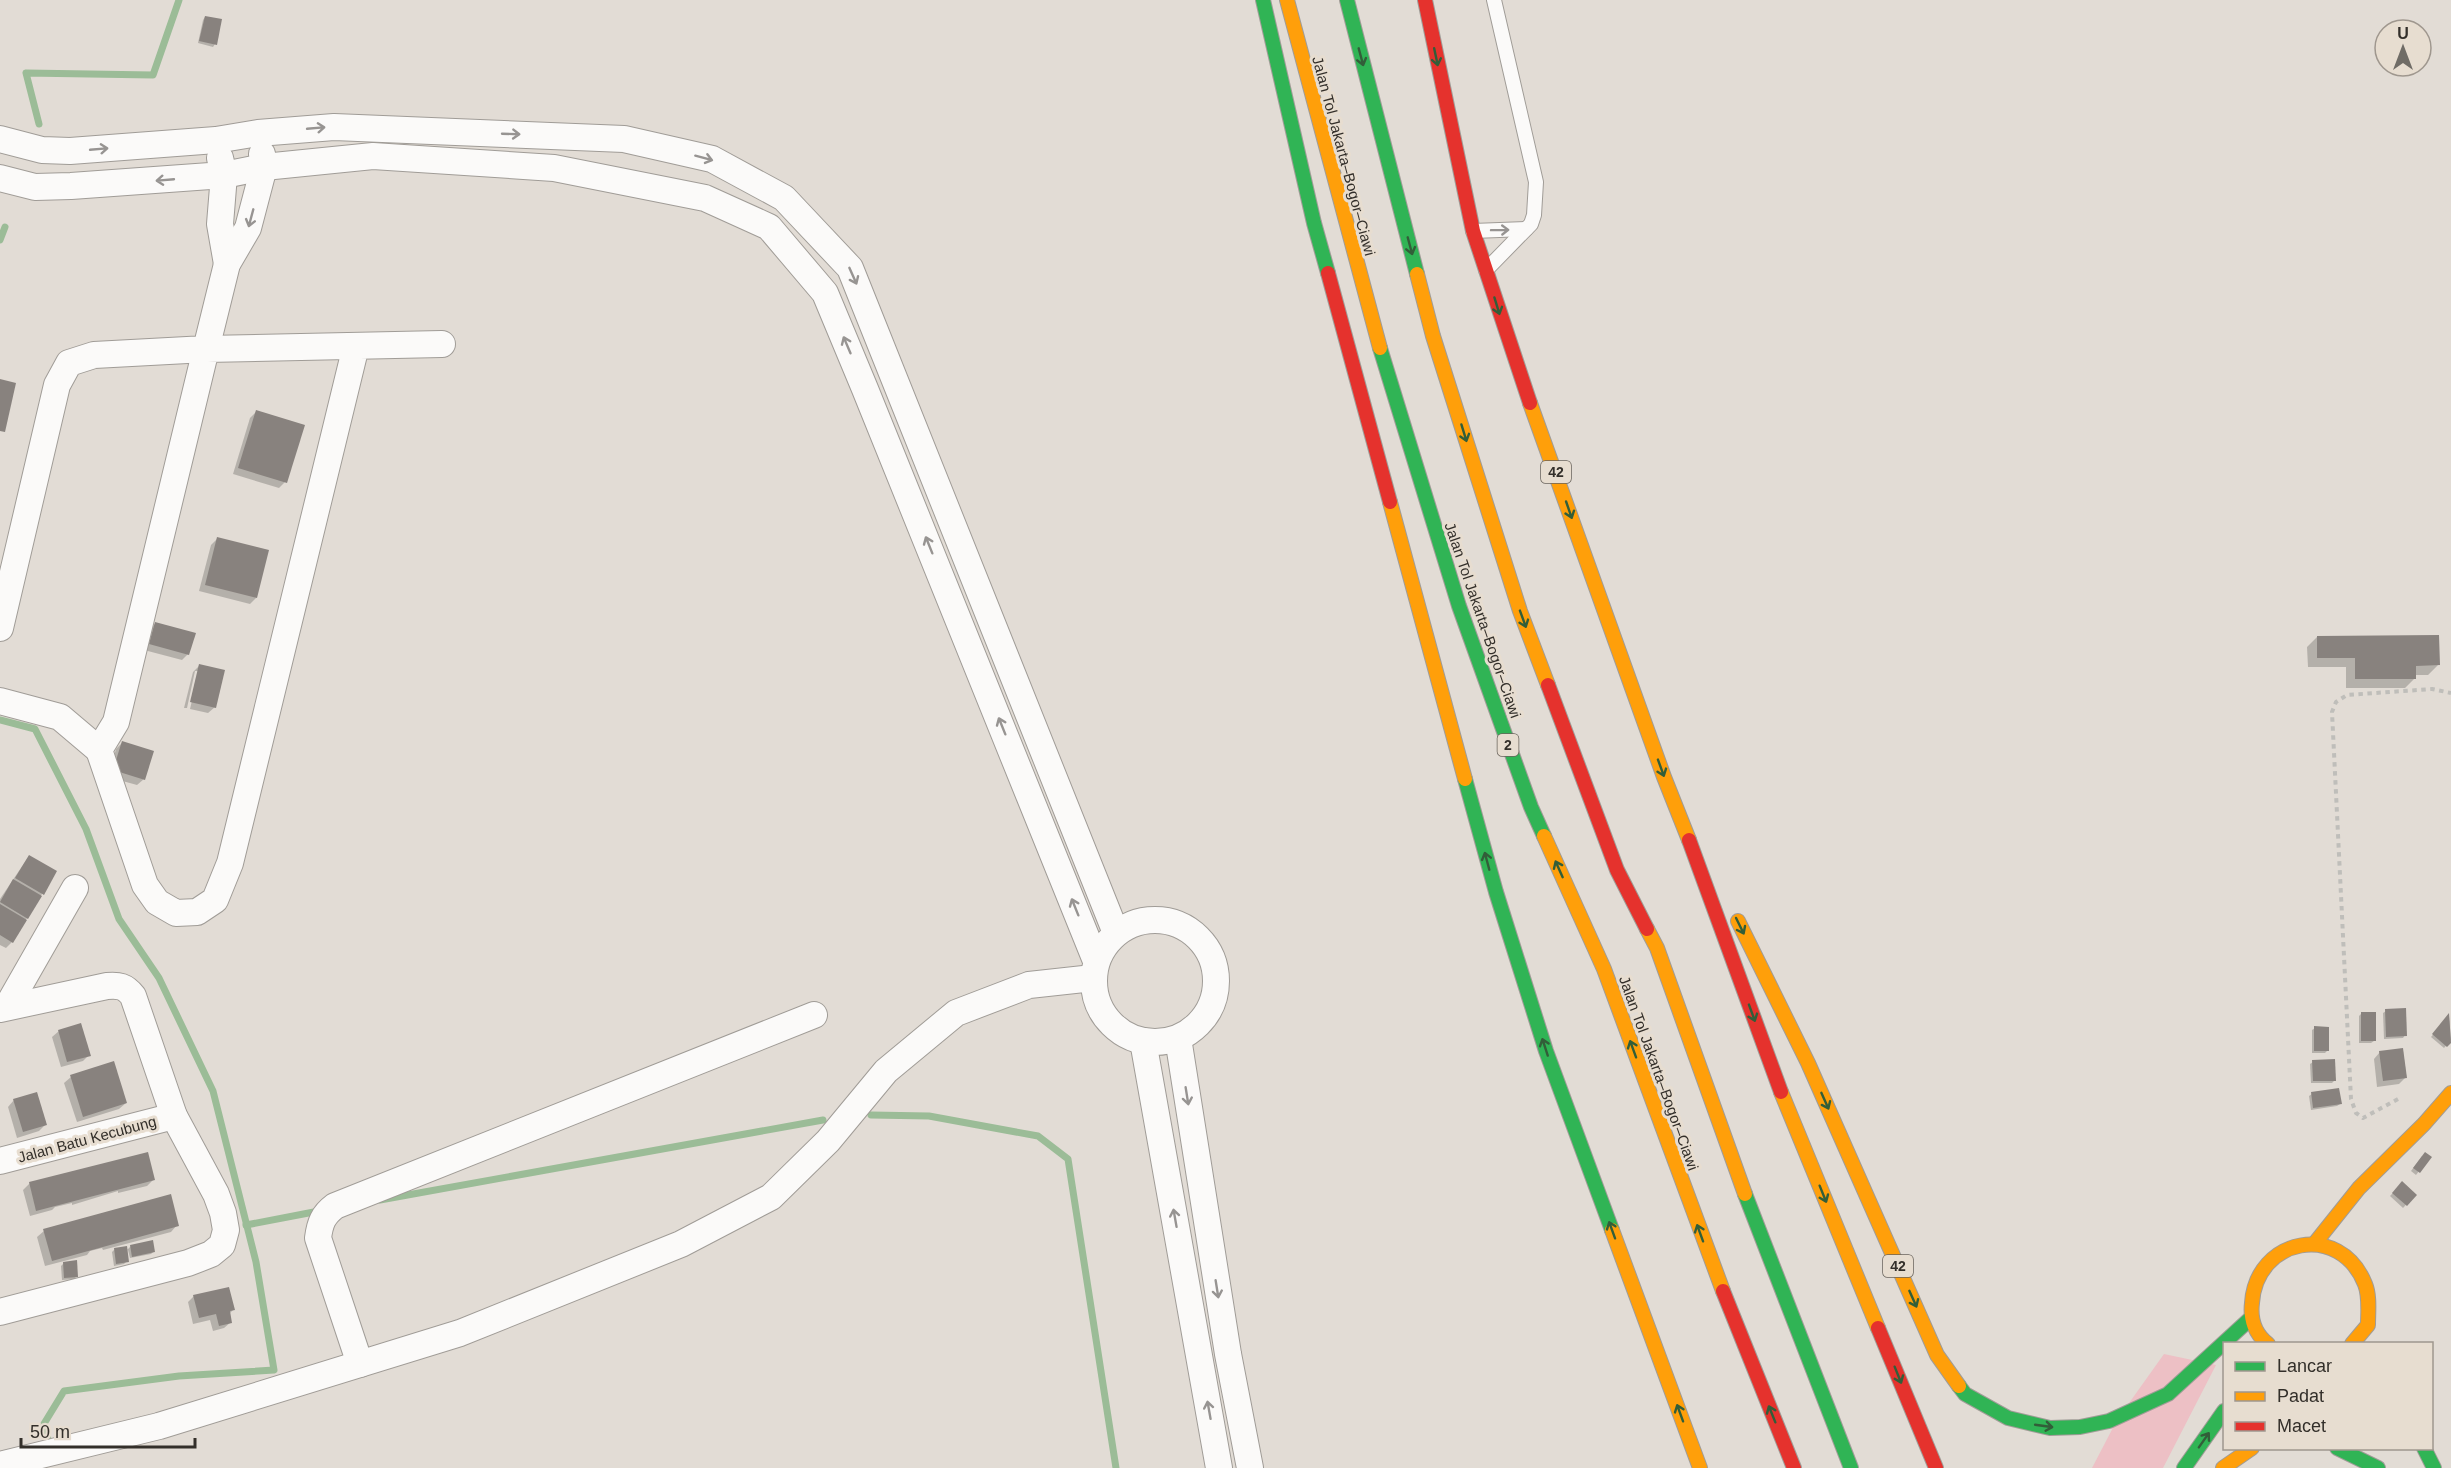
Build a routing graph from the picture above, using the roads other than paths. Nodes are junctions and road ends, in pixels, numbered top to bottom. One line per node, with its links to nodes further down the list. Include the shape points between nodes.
1 (1263, 0): 58 (main road, one-way to 1, via 1546,1051 1496,892 1314,223)
2 (1287, 0): 59 (main road, Jalan Tol Jakarta–Bogor–Ciawi / 2, one-way to 2, via 1706,1248 1604,969 1531,807 1459,606 1390,386)
3 (1347, 0): 60 (main road, one-way to 60, via 1433,336 1520,611 1617,870 1657,948 1760,1233)
4 (1425, 0): 15 (main road, 42, one-way to 15)
5 (1494, 0): 14 (lane, via 1536,182 1534,215)
6 (258, 133): 8 (street); 10 (street); 21 (street, one-way to 21, via 334,127 624,139 712,159 784,198 850,268)
7 (0, 139): 9 (street, via 42,150)
8 (216, 140): 9 (street, one-way to 8); 11 (street)
9 (70, 152): 13 (street)
10 (264, 167): 11 (street); 16 (street, one-way to 16, via 248,228); 22 (street, one-way to 10, via 825,293 769,227 705,198 554,168 374,156)
11 (224, 175): 13 (street, one-way to 13); 16 (street, via 219,224)
12 (0, 178): 13 (street, via 35,187)
13 (71, 186)
14 (1526, 229): 15 (lane, one-way to 14); 17 (lane)
15 (1473, 231): 17 (main road, 42)
16 (227, 264): 20 (street)
17 (1486, 270): 26 (main road, 42, one-way to 26)
18 (442, 344): 19 (street)
19 (356, 346): 20 (street); 25 (street, via 230,863 215,900 197,912 176,913 157,902 145,885)
20 (206, 349): 23 (street, via 94,355 69,363 57,385); 25 (street, via 116,722)
21 (895, 378): 22 (street); 30 (street)
22 (866, 389): 31 (street, one-way to 22)
23 (0, 628)
24 (0, 701): 25 (street, via 60,717)
25 (99, 750)
26 (1689, 839): 27 (main road, 42); 61 (main road, 42, one-way to 61, via 1775,1078)
27 (1719, 886)
28 (75, 888): 32 (street)
29 (1731, 906): 47 (main road, 42, one-way to 47, via 1808,1063 1937,1355 1965,1394 2020,1422 2050,1428 2080,1427 2109,1421 2168,1394)
30 (1116, 933): 31 (street, via 1104,946); 34 (street, via 1131,924 1166,921 1183,926 1208,950 1215,966 1213,1001 1205,1017)
31 (1094, 970): 35 (street, via 1098,1004 1112,1026); 48 (street, via 1029,985 956,1013 886,1071 828,1141 771,1197 681,1244 460,1333)
32 (4, 1008): 37 (street, via 107,986 127,988)
33 (814, 1015): 48 (street, via 346,1201 326,1213 318,1238)
34 (1178, 1038): 35 (street); 57 (street, one-way to 57)
35 (1143, 1041): 56 (street, one-way to 35)
36 (2451, 1093): 39 (main road, via 2359,1188)
37 (174, 1116): 38 (street, Jalan Batu Kecubung); 40 (street, via 216,1194 226,1230 222,1245 188,1263)
38 (0, 1161)
39 (2315, 1244): 41 (main road, via 2296,1245 2263,1264 2250,1299); 42 (main road, via 2331,1247 2357,1268 2365,1283)
40 (0, 1312)
41 (2252, 1318): 43 (main road, 42, one-way to 41); 44 (main road)
42 (2368, 1325): 45 (main road); 46 (main road)
43 (2225, 1342)
44 (2266, 1342)
45 (2354, 1342)
46 (2375, 1342)
47 (2223, 1344)
48 (360, 1364): 54 (street, via 159,1426)
49 (2223, 1412): 62 (main road, one-way to 49)
50 (2232, 1450): 63 (main road)
51 (2250, 1450): 63 (main road)
52 (2340, 1450): 55 (main road)
53 (2425, 1450): 64 (main road)
54 (0, 1465)
55 (2385, 1465)
56 (1220, 1468)
57 (1250, 1468)
58 (1700, 1468)
59 (1794, 1468)
60 (1851, 1468)
61 (1936, 1468)
62 (2184, 1468)
63 (2221, 1468)
64 (2434, 1468)

